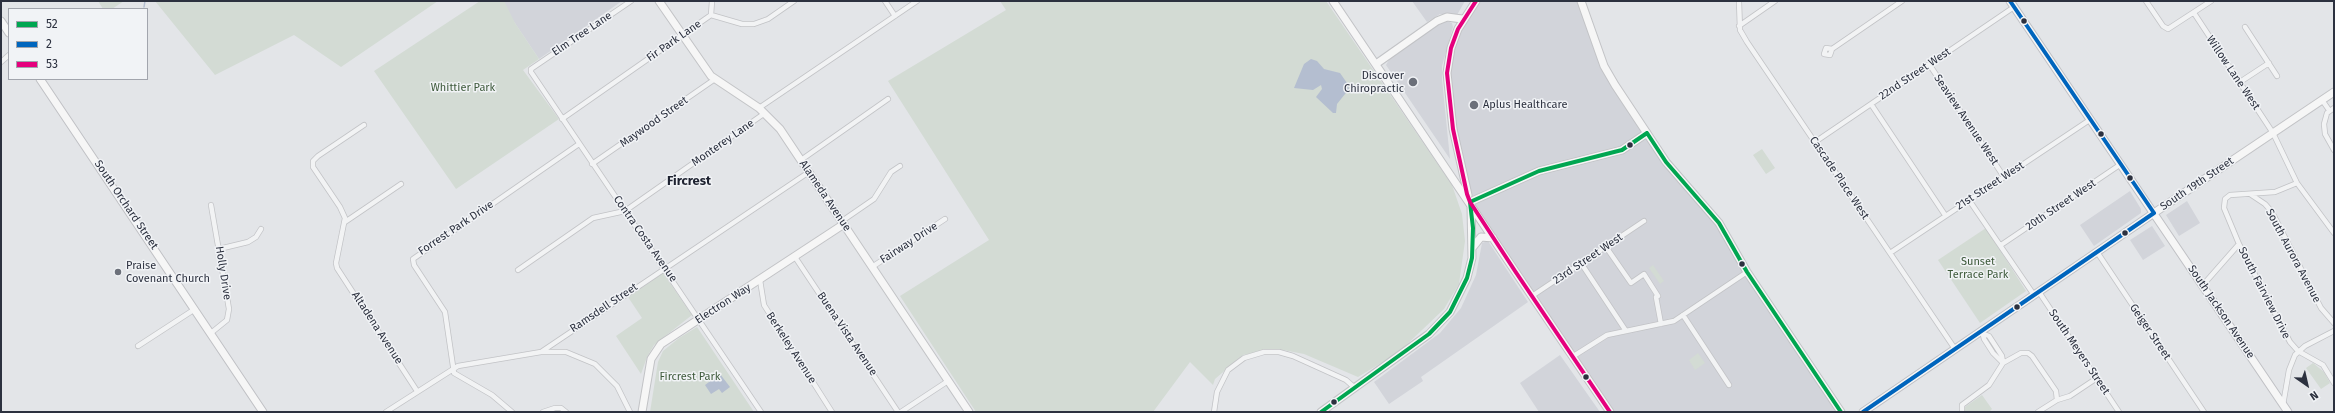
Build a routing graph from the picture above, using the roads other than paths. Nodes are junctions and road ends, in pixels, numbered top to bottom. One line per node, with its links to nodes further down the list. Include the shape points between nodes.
1 (631, 1): 29 (street, Elm Tree Lane)
2 (659, 1): 24 (street, Alameda Avenue)
3 (712, 1): 17 (street)
4 (794, 1): 17 (street, Fir Park Lane, via 768,19 754,24 742,24)
5 (885, 1): 18 (street)
6 (917, 1): 18 (street, Monterey Lane)
7 (1333, 1): 27 (street)
8 (1476, 1): 19 (street)
9 (1581, 1): 44 (street, via 1608,73)
10 (1739, 1): 21 (street, Cascade Place West)
11 (1775, 1): 21 (street)
12 (1902, 1): 25 (street)
13 (2146, 1): 16 (street, via 2166,28)
14 (2211, 1): 16 (street)
15 (2012, 4): 28 (street, 22nd Street West); 42 (street, South Jackson Avenue)
16 (2194, 13): 33 (street, Willow Lane West)
17 (711, 15): 24 (street, Fir Park Lane)
18 (895, 16): 38 (street, Monterey Lane)
19 (1462, 19): 27 (street, via 1447,17 1437,21); 59 (street, via 1451,48 1447,85 1453,129)
20 (1, 21): 23 (street)
21 (1739, 26): 46 (street, Cascade Place West, via 1746,42)
22 (2245, 26): 26 (street)
23 (8, 32)
24 (682, 34): 32 (street, Alameda Avenue); 41 (street, Fir Park Lane)
25 (1832, 49)
26 (2269, 63): 30 (street); 33 (street)
27 (1376, 64): 59 (street)
28 (1929, 64): 37 (street, 22nd Street West); 54 (street, Seaview Avenue West)
29 (533, 68): 41 (street, Contra Costa Avenue, via 530,72)
30 (2277, 76)
31 (41, 80): 88 (street, South Orchard Street)
32 (715, 80): 38 (street, Alameda Avenue); 50 (street, Maywood Street)
33 (2240, 82): 45 (street, Willow Lane West)
34 (2334, 92): 36 (street, South 19th Street)
35 (888, 99): 49 (street)
36 (2322, 100): 39 (street); 45 (street, South 19th Street)
37 (1871, 104): 46 (street, 22nd Street West); 63 (street)
38 (759, 108): 40 (street, Alameda Avenue)
39 (2332, 109): 48 (street, via 2325,116 2324,130)
40 (765, 114): 49 (street, Alameda Avenue, via 780,129); 61 (street, Monterey Lane)
41 (562, 119): 47 (street, Contra Costa Avenue)
42 (2091, 120): 51 (street, South Jackson Avenue); 54 (street, 21st Street West)
43 (364, 125): 66 (street, via 318,156 312,164 343,213)
44 (1647, 133): 59 (street, via 1622,150 1531,174); 83 (street, via 1666,162 1719,223)
45 (2273, 133): 55 (street, Willow Lane West); 62 (street, South 19th Street)
46 (1815, 142): 77 (street, Cascade Place West)
47 (579, 144): 50 (street, Contra Costa Avenue); 103 (street, Forrest Park Drive, via 413,258 414,265 445,312)
48 (2334, 150)
49 (801, 160): 53 (street, Alameda Avenue)
50 (592, 164): 61 (street, Contra Costa Avenue)
51 (2121, 164): 62 (street, South Jackson Avenue); 72 (street, 20th Street West)
52 (900, 166): 67 (street, via 892,172 874,199)
53 (809, 172): 67 (street, Alameda Avenue); 81 (street, Ramsdell Street)
54 (2004, 177): 58 (street, 21st Street West)
55 (2297, 183): 57 (street, via 2275,192); 69 (street, Willow Lane West)
56 (401, 184): 66 (street)
57 (2249, 193): 71 (street, South Fairview Drive, via 2229,196 2225,200 2224,208); 91 (street, South Aurora Avenue, via 2272,212 2321,308)
58 (1969, 200): 63 (street, 21st Street West); 72 (street)
59 (1470, 202): 70 (street); 73 (street)
60 (211, 205): 75 (street, Holly Drive)
61 (625, 211): 81 (street, Contra Costa Avenue); 82 (street, Monterey Lane, via 594,218)
62 (2154, 213): 76 (street, South 19th Street); 85 (street, South Jackson Avenue)
63 (1945, 216): 77 (street, 21st Street West)
64 (945, 219): 80 (street, Fairway Drive)
65 (1644, 220): 74 (street, 23rd Street West)
66 (345, 222): 109 (street, Altadena Avenue, via 337,266)
67 (843, 223): 78 (street, Electron Way); 80 (street, Alameda Avenue)
68 (261, 229): 75 (street, via 256,237 248,242)
69 (2334, 233)
70 (1494, 238): 73 (street, via 1481,237); 87 (street)
71 (2239, 244): 85 (street); 99 (street, South Fairview Drive, via 2283,330)
72 (2002, 245): 86 (street)
73 (1473, 247): 108 (street, via 1467,278 1444,320 1425,338)
74 (1606, 247): 79 (street, 23rd Street West); 92 (street, via 1630,283 1644,274 1658,296 1656,297)
75 (219, 249): 96 (street, Holly Drive, via 229,313 225,322)
76 (2097, 252): 86 (street, South 19th Street); 131 (street, Geiger Street)
77 (1890, 253): 98 (street, Cascade Place West)
78 (796, 257): 84 (street, Electron Way); 121 (street, Buena Vista Avenue)
79 (1581, 264): 87 (street, 23rd Street West); 93 (street)
80 (872, 267): 105 (street, Alameda Avenue)
81 (665, 268): 90 (street, Contra Costa Avenue); 100 (street, Ramsdell Street)
82 (518, 270)
83 (1747, 272): 89 (street); 126 (street)
84 (760, 280): 90 (street, Electron Way); 120 (street, Berkeley Avenue, via 764,305)
85 (2203, 285): 111 (street, South Jackson Avenue)
86 (2036, 293): 95 (street, South 19th Street); 104 (street, South Meyers Street)
87 (1532, 296): 101 (street)
88 (195, 309): 96 (street, South Orchard Street); 97 (street)
89 (1683, 315): 92 (street); 107 (street)
90 (699, 319): 118 (street, Electron Way, via 666,341 653,354); 119 (street, Contra Costa Avenue)
91 (2334, 323)
92 (1661, 324): 93 (street)
93 (1626, 331): 101 (street, via 1604,336)
94 (2334, 331): 99 (street)
95 (1983, 332): 98 (street, South 19th Street); 102 (street, via 1984,339)
96 (211, 333): 112 (street, South Orchard Street)
97 (138, 346)
98 (1955, 349): 127 (street, South 19th Street)
99 (2298, 351): 106 (street, South Fairview Drive, via 2323,365); 111 (street, via 2290,368)
100 (541, 352): 103 (street, Ramsdell Street, via 461,365); 117 (street, via 566,352 595,364 617,386)
101 (1572, 357): 125 (street)
102 (2003, 363): 110 (street, via 2021,353 2028,353 2056,391); 128 (street, via 1989,385 1963,403)
103 (453, 369): 109 (street, Ramsdell Street); 114 (street, via 457,375 492,395)
104 (2097, 378): 110 (street, via 2070,396); 130 (street, South Meyers Street)
105 (948, 380): 121 (street); 122 (street, Alameda Avenue)
106 (2334, 383)
107 (1729, 385)
108 (1355, 388): 123 (street, via 1346,380 1293,356 1279,352 1264,352 1244,358 1228,370 1217,392); 124 (street)
109 (417, 391): 113 (street, Ramsdell Street)
110 (2057, 400): 129 (street)
111 (2283, 405): 132 (street, South Jackson Avenue)
112 (263, 412)
113 (386, 412)
114 (512, 412)
115 (543, 412): 116 (street, via 561,408)
116 (566, 412)
117 (630, 412)
118 (642, 412)
119 (761, 412)
120 (832, 412)
121 (900, 412)
122 (969, 412)
123 (1214, 412)
124 (1321, 412)
125 (1610, 412)
126 (1841, 412)
127 (1863, 412)
128 (1962, 412)
129 (2038, 412)
130 (2119, 412)
131 (2204, 412)
132 (2288, 412)

